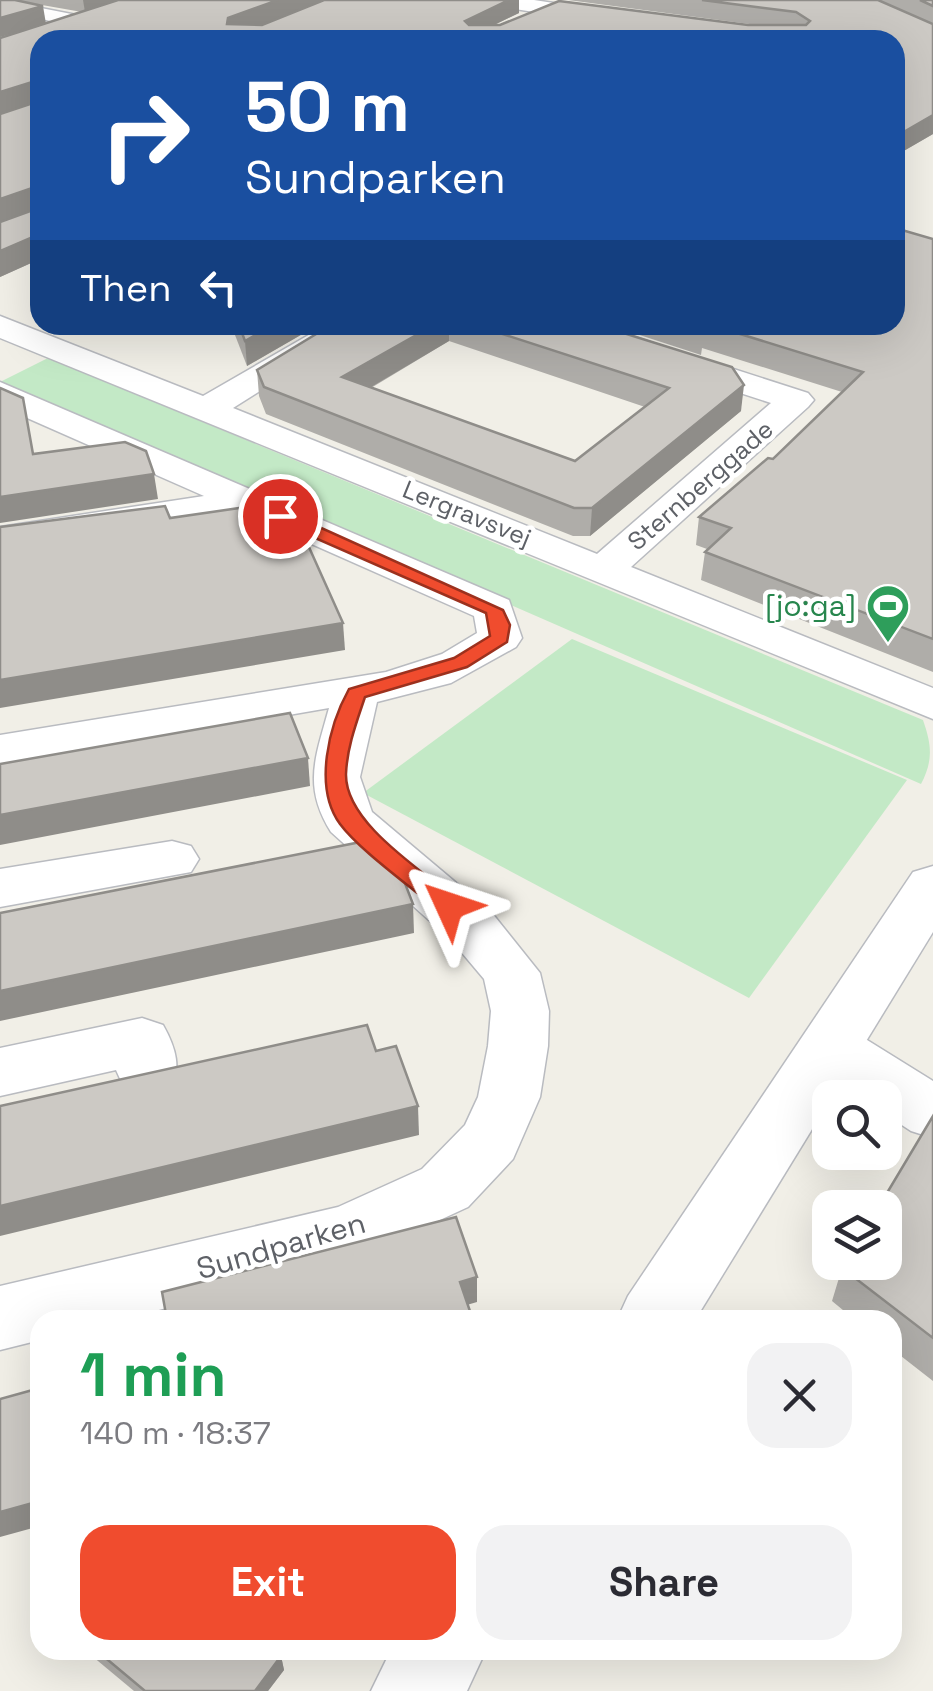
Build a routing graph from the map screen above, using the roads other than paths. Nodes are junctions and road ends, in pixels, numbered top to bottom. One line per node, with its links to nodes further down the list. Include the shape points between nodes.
1 (495, 0): 4 (street)
2 (579, 0): 4 (street)
3 (0, 4): 7 (street, via 96,20)
4 (553, 10): 5 (street); 6 (street)
5 (636, 21)
6 (516, 25)
7 (62, 30)
8 (0, 326): 11 (street, Lergravsvej)
9 (332, 335): 14 (street)
10 (595, 335): 17 (street, Sternberggade, via 796,400)
11 (50, 345): 12 (street); 14 (street, Lergravsvej)
12 (0, 365)
13 (0, 393): 15 (street)
14 (208, 408): 17 (street, Lergravsvej)
15 (240, 498): 16 (street); 18 (street, via 494,610 500,638 480,653)
16 (0, 540)
17 (604, 569): 19 (street, Lergravsvej)
18 (356, 693): 20 (street, via 312,694); 28 (street, Sundparken, via 335,777 348,820 472,927 512,973 518,1046 509,1096 490,1140 445,1188 349,1232)
19 (933, 704)
20 (0, 750)
21 (172, 859): 23 (street)
22 (933, 886): 24 (street)
23 (0, 888)
24 (830, 1046): 27 (street); 29 (street)
25 (0, 1072): 26 (street, via 142,1042)
26 (148, 1074)
27 (933, 1113)
28 (32, 1310)
29 (660, 1310)
30 (30, 1311): 31 (street, Sundparken)
31 (0, 1318)
32 (436, 1660): 33 (street)
33 (416, 1691)

